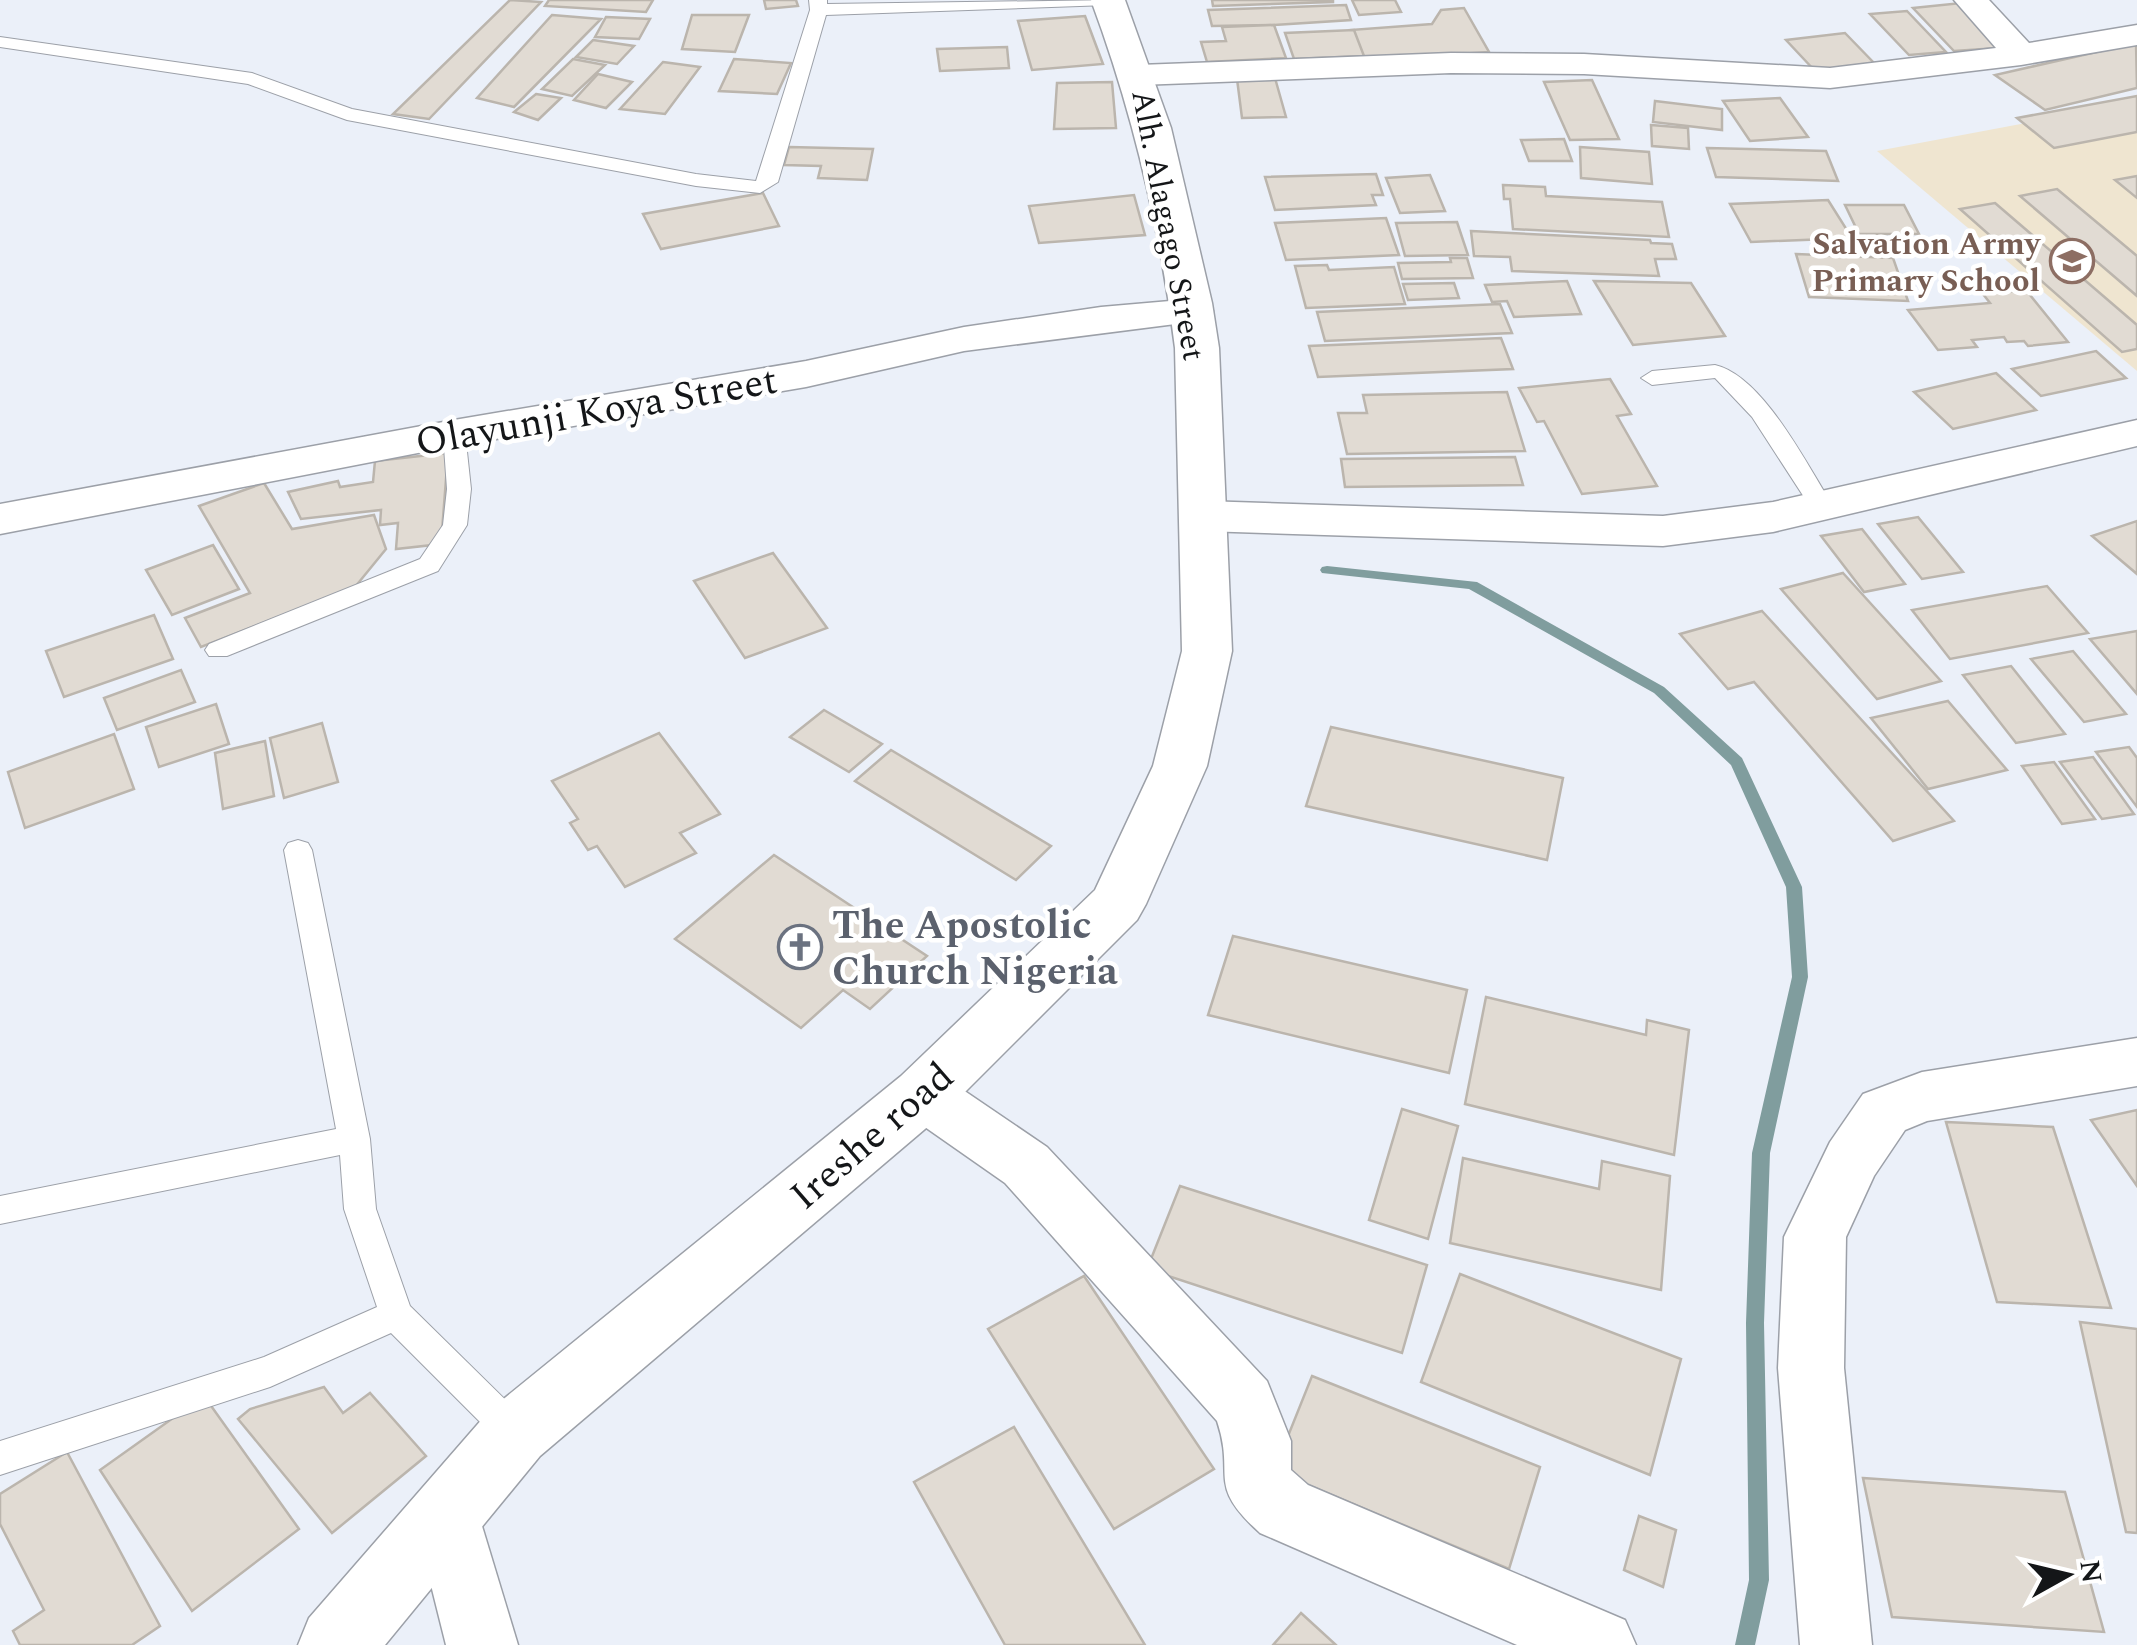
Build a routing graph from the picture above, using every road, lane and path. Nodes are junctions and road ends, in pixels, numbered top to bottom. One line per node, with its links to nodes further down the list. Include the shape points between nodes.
1 (1108, 0): 3 (lane); 7 (main road, Alh. Alagago Street)
2 (1972, 0): 6 (street)
3 (818, 5): 5 (lane, via 768,182 760,187 347,114 252,78)
4 (2137, 36): 6 (street)
5 (0, 42)
6 (2021, 55): 7 (street, via 1830,78 1451,63)
7 (1140, 75): 8 (main road, Alh. Alagago Street)
8 (1192, 311): 10 (street, Olayunji Koya Street, via 964,340 806,374); 13 (main road, Alh. Alagago Street)
9 (1652, 378): 12 (lane, via 1714,371 1729,376)
10 (454, 432): 14 (street, Olayunji Koya Street); 15 (lane, via 455,524 430,565)
11 (2136, 434): 12 (street)
12 (1821, 506): 13 (street, via 1663,530)
13 (1204, 516): 18 (main road, Ireshe road, via 1206,650 1180,766 1117,904)
14 (0, 519)
15 (218, 650)
16 (298, 850): 19 (lane)
17 (2137, 1062): 28 (street, via 1922,1097 1884,1112 1852,1160 1814,1237 1811,1368)
18 (922, 1094): 22 (main road, Ireshe road); 27 (street, via 1026,1165 1244,1403 1257,1442 1257,1485 1284,1509)
19 (354, 1139): 20 (lane); 21 (lane, via 360,1209)
20 (0, 1210)
21 (396, 1315): 22 (lane); 23 (lane, via 270,1371)
22 (515, 1433): 24 (main road, Ireshe road)
23 (0, 1458)
24 (448, 1517): 25 (main road, Ireshe road); 26 (street)
25 (336, 1645)
26 (482, 1645)
27 (1600, 1645)
28 (1836, 1645)

